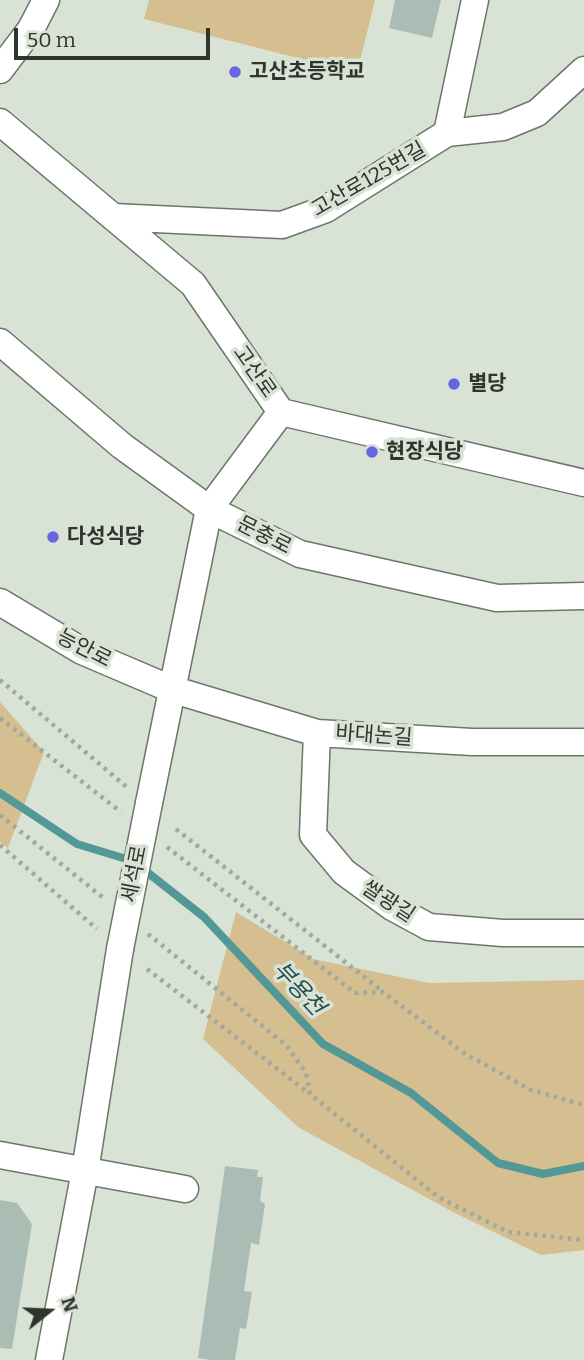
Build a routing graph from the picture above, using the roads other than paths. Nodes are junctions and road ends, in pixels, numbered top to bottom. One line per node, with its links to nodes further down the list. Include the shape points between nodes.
1 (46, 0): 3 (street)
2 (475, 0): 6 (street, 고산로125번길)
3 (0, 70)
4 (584, 71): 6 (street, via 537,113 503,127)
5 (0, 122): 7 (street, 고산로)
6 (447, 133): 7 (street, 고산로125번길, via 326,209 282,225)
7 (113, 217): 9 (street, 고산로, via 193,284)
8 (0, 342): 11 (street, 문충로, via 122,446)
9 (281, 412): 10 (street, 고산로); 11 (street, 세석로)
10 (584, 484)
11 (209, 509): 12 (street, 문충로, via 300,554 497,598); 14 (street, 세석로)
12 (584, 596)
13 (0, 602): 14 (street, 능안로, via 82,651)
14 (171, 689): 15 (street, 바대논길); 19 (street, 세석로, bridge, via 137,805 112,942)
15 (317, 733): 16 (street, 바대논길, via 472,742); 17 (street, 쌀광길, via 313,835 344,873 429,927)
16 (584, 742)
17 (584, 933)
18 (0, 1154): 19 (street)
19 (85, 1171): 20 (street); 21 (street, 세석로)
20 (185, 1189)
21 (49, 1360)

